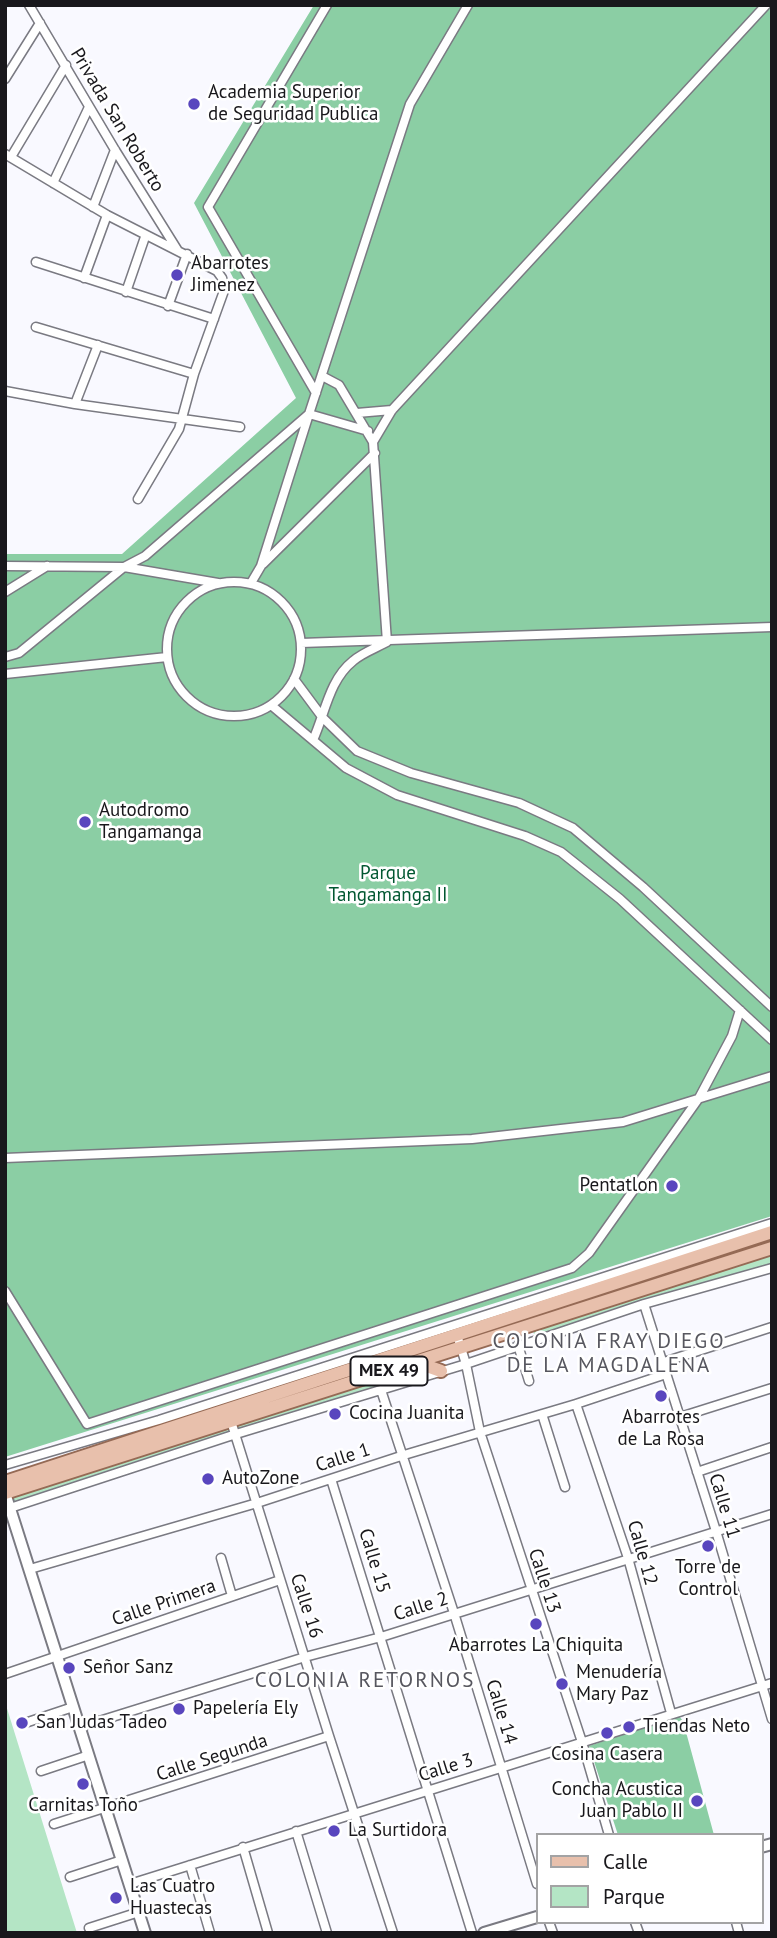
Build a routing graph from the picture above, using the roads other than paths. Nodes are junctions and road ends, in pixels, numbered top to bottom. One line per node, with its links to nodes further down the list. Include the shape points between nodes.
1 (29, 5): 5 (street, Privada San Roberto)
2 (327, 5): 26 (street, via 208,207)
3 (468, 5): 24 (street, via 411,104)
4 (766, 5): 28 (street)
5 (40, 23): 6 (street, Privada San Roberto); 7 (street)
6 (66, 65): 8 (street, Privada San Roberto); 10 (street)
7 (5, 79)
8 (89, 107): 9 (street, Privada San Roberto); 11 (street)
9 (115, 150): 12 (street); 15 (street, Privada San Roberto)
10 (8, 155): 11 (street)
11 (53, 183): 12 (street)
12 (93, 207): 13 (street)
13 (107, 215): 14 (street); 17 (street)
14 (145, 237): 15 (street); 18 (street)
15 (183, 253): 19 (street); 20 (street, via 222,278 225,288)
16 (36, 262): 17 (street)
17 (84, 278): 18 (street)
18 (126, 292): 19 (street)
19 (169, 306): 20 (street)
20 (214, 319): 23 (street)
21 (36, 327): 22 (street)
22 (98, 345): 23 (street); 27 (street)
23 (194, 374): 31 (street)
24 (321, 376): 26 (street); 29 (street, via 339,385)
25 (5, 391): 27 (street)
26 (316, 393): 30 (street)
27 (75, 404): 31 (street)
28 (392, 410): 29 (street); 34 (street)
29 (358, 413): 33 (street)
30 (309, 414): 33 (street); 39 (street); 40 (street, via 145,556)
31 (183, 420): 32 (street); 36 (street)
32 (240, 427)
33 (368, 431): 34 (street)
34 (373, 442): 35 (street)
35 (375, 453): 39 (street); 45 (street)
36 (138, 499)
37 (5, 566): 38 (street)
38 (47, 566): 40 (street); 43 (street)
39 (261, 566): 42 (street)
40 (124, 567): 41 (street); 47 (street, via 19,653)
41 (218, 583): 42 (street); 48 (street, via 197,593 179,610 169,633)
42 (251, 583): 46 (street, via 282,601 295,620)
43 (5, 592)
44 (772, 627): 45 (street)
45 (387, 642): 46 (street); 52 (street, via 351,662 331,689)
46 (301, 643): 50 (street)
47 (5, 657)
48 (167, 657): 49 (street); 51 (street, via 178,686 205,709 239,716)
49 (5, 674)
50 (294, 680): 51 (street); 52 (street)
51 (271, 705): 53 (street)
52 (323, 718): 53 (street); 54 (street, via 356,751 411,773 519,803 573,828)
53 (313, 740): 55 (street, via 346,768 397,795 526,836 561,852 620,899)
54 (772, 1007)
55 (740, 1010): 56 (street); 58 (street, via 732,1036)
56 (772, 1040)
57 (772, 1076): 58 (street)
58 (699, 1098): 59 (street, via 623,1122 472,1139); 63 (street, via 589,1253 572,1268 87,1424)
59 (5, 1158)
60 (770, 1230): 61 (street); 65 (main road, MEX 49)
61 (771, 1249): 66 (main road, MEX 49)
62 (772, 1268): 64 (street)
63 (5, 1291)
64 (644, 1304): 69 (street); 73 (street, Calle 11)
65 (523, 1308): 66 (street); 68 (main road, MEX 49); 79 (street)
66 (529, 1326): 69 (street); 71 (main road, MEX 49)
67 (772, 1327): 73 (street)
68 (457, 1335): 71 (street, Calle 13); 79 (main road, MEX 49)
69 (533, 1340): 70 (street)
70 (518, 1345): 74 (street); 77 (street)
71 (461, 1348): 72 (main road, MEX 49); 74 (street, Calle 13)
72 (415, 1362): 75 (main road); 79 (main road, MEX 49)
73 (664, 1362): 76 (street, Calle 11)
74 (466, 1363): 75 (street); 86 (street, Calle 13)
75 (441, 1371): 80 (street)
76 (666, 1374): 81 (street, Calle 1); 85 (street, Calle 11)
77 (529, 1381)
78 (772, 1388): 85 (street)
79 (290, 1390): 82 (main road, MEX 49); 83 (street); 88 (street)
80 (382, 1390): 83 (street); 90 (street, Calle 14)
81 (576, 1404): 84 (street, Calle 1); 107 (street, Calle 12)
82 (229, 1415): 87 (street, Calle 16); 88 (main road, MEX 49)
83 (297, 1415): 87 (street)
84 (542, 1415): 86 (street, Calle 1); 99 (street)
85 (680, 1417): 94 (street, Calle 11)
86 (480, 1432): 90 (street, Calle 1); 110 (street, Calle 13)
87 (236, 1434): 92 (street); 102 (street, Calle 16)
88 (142, 1437): 91 (main road, MEX 49); 92 (street); 93 (street); 98 (main road, MEX 49)
89 (772, 1447): 94 (street)
90 (404, 1455): 97 (street, Calle 1); 112 (street, Calle 14)
91 (107, 1461): 95 (street); 96 (main road, MEX 49)
92 (149, 1462): 95 (street)
93 (5, 1465)
94 (697, 1472): 105 (street, Calle 11)
95 (111, 1475): 101 (street)
96 (50, 1479): 100 (main road, MEX 49); 101 (street)
97 (331, 1479): 102 (street, Calle 1); 113 (street, Calle 15)
98 (5, 1482)
99 (565, 1487)
100 (5, 1493): 103 (main road)
101 (54, 1493): 103 (street)
102 (257, 1503): 108 (street, Calle 1); 109 (street, Calle 16)
103 (10, 1508): 108 (main road)
104 (772, 1514): 105 (street, Calle 2)
105 (716, 1531): 107 (street, Calle 2); 118 (street, Calle 11)
106 (220, 1558): 111 (street)
107 (628, 1558): 110 (street, Calle 2); 120 (street, Calle 12)
108 (30, 1569): 114 (main road)
109 (280, 1580): 111 (street, Calle Primera); 115 (street, Calle 16)
110 (530, 1588): 112 (street, Calle 2); 125 (street, Calle 13)
111 (232, 1596): 114 (street, Calle Primera)
112 (454, 1613): 113 (street, Calle 2); 127 (street, Calle 14)
113 (381, 1637): 115 (street, Calle 2); 129 (street, Calle 15)
114 (58, 1656): 116 (street, Calle Primera); 119 (main road)
115 (305, 1657): 123 (street, Calle 2); 124 (street, Calle 16)
116 (5, 1674)
117 (772, 1683): 118 (street, Calle 3)
118 (762, 1686): 120 (street, Calle 3); 121 (street, Calle 11)
119 (73, 1707): 122 (street); 123 (main road)
120 (671, 1713): 125 (street, Calle 3)
121 (772, 1719)
122 (22, 1724)
123 (80, 1727): 126 (main road)
124 (329, 1736): 130 (street, Calle Segunda); 131 (street, Calle 16)
125 (582, 1742): 127 (street, Calle 3); 134 (street, Calle 13)
126 (89, 1755): 128 (street); 130 (main road)
127 (501, 1767): 129 (street, Calle 3); 139 (street, Calle 14)
128 (41, 1771)
129 (429, 1789): 131 (street, Calle 3); 149 (street, Calle 15)
130 (105, 1809): 132 (street, Calle Segunda); 136 (main road)
131 (355, 1813): 133 (street, Calle 3); 148 (street, Calle 16)
132 (54, 1824)
133 (296, 1831): 135 (street, Calle 3); 147 (street)
134 (608, 1833)
135 (243, 1847): 137 (street, Calle 3); 146 (street)
136 (122, 1860): 138 (street); 140 (main road)
137 (190, 1866): 140 (street, Calle 3); 145 (street)
138 (70, 1877)
139 (536, 1881)
140 (130, 1884): 141 (main road)
141 (139, 1912): 143 (street); 144 (main road)
142 (536, 1917): 150 (main road)
143 (89, 1928)
144 (145, 1933)
145 (210, 1933)
146 (268, 1933)
147 (327, 1933)
148 (393, 1933)
149 (472, 1933)
150 (484, 1933)

